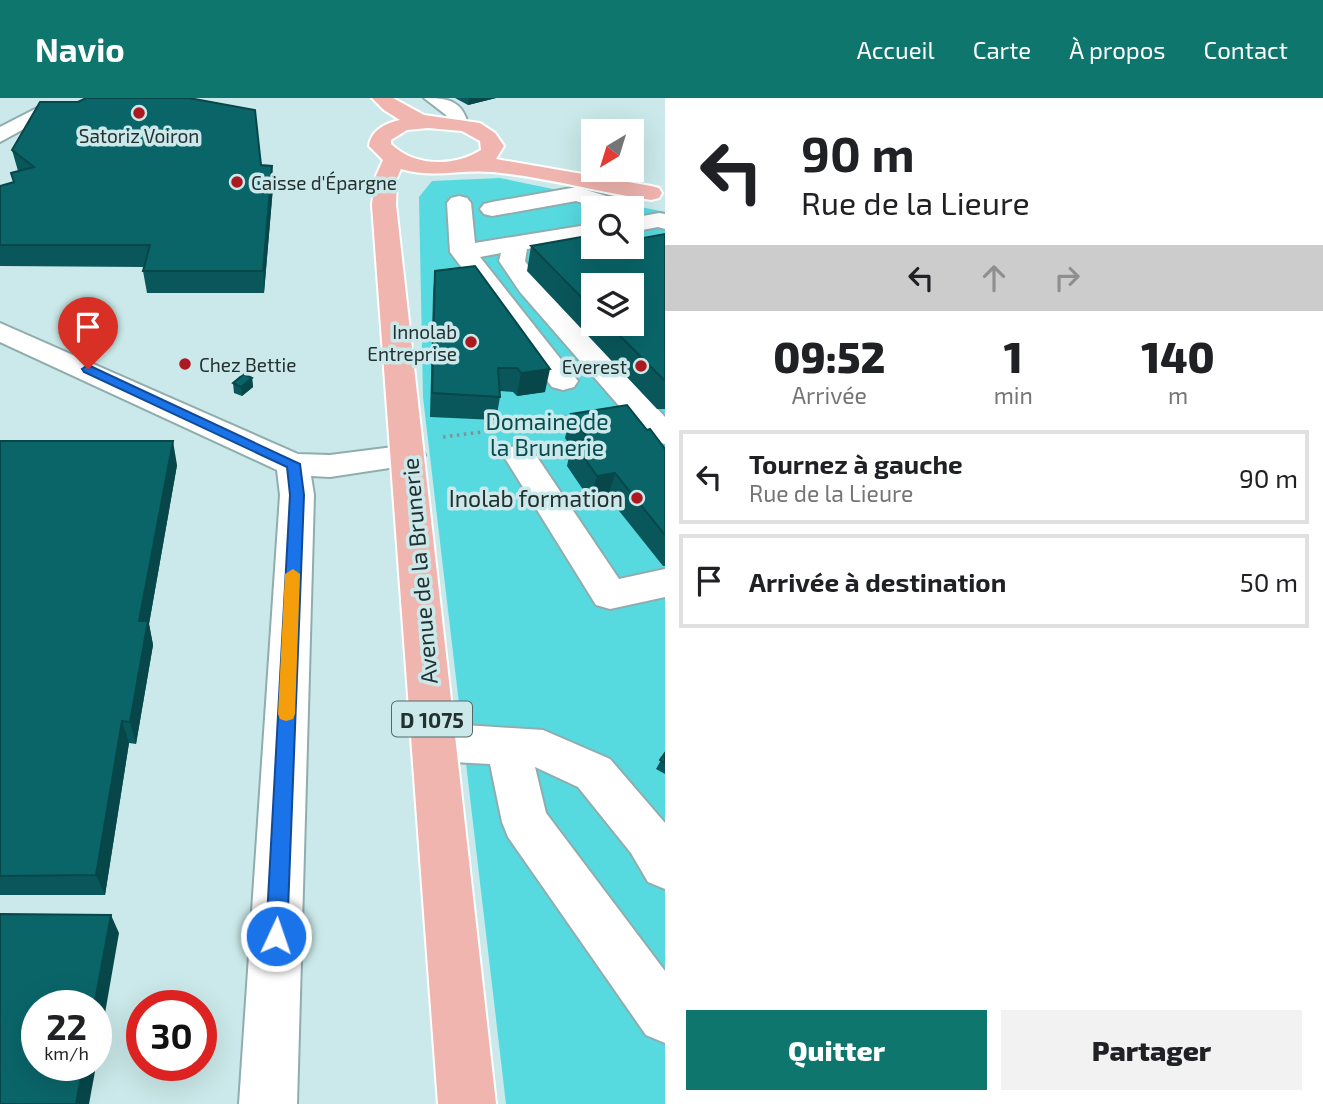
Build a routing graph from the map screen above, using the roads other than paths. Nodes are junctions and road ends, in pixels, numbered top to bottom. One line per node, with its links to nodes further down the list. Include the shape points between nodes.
1 (373, 98): 7 (main road, via 372,110)
2 (382, 98): 5 (main road, via 400,112)
3 (433, 98): 6 (street, via 455,112)
4 (37, 114): 8 (street)
5 (426, 122): 6 (main road); 7 (main road)
6 (458, 124): 9 (main road, via 483,133)
7 (386, 132): 10 (main road, via 380,146)
8 (0, 136)
9 (494, 146): 11 (main road, via 491,153); 17 (main road, via 611,180)
10 (394, 159): 12 (main road); 15 (main road, Avenue de la Brunerie / D 1075, via 386,178)
11 (471, 164): 12 (main road); 17 (main road, via 607,188)
12 (436, 168): 15 (main road, via 410,181)
13 (583, 196): 16 (street)
14 (459, 203): 21 (street)
15 (384, 205): 26 (main road, Avenue de la Brunerie / D 1075)
16 (492, 208)
17 (660, 208): 18 (street)
18 (644, 218)
19 (581, 233): 20 (street)
20 (516, 244): 21 (street); 24 (street, via 512,261 523,278)
21 (463, 252): 23 (street)
22 (0, 331): 27 (street)
23 (563, 381)
24 (654, 424)
25 (514, 436): 28 (street, via 610,594)
26 (424, 446): 27 (street, via 330,466); 29 (main road, Avenue de la Brunerie / D 1075)
27 (293, 464): 33 (street, via 297,495)
28 (665, 583)
29 (435, 742): 30 (street); 34 (main road, Avenue de la Brunerie / D 1075)
30 (508, 747): 31 (street, via 543,749 594,772); 32 (street, via 525,822)
31 (665, 866)
32 (665, 1016)
33 (268, 1104)
34 (467, 1104)

